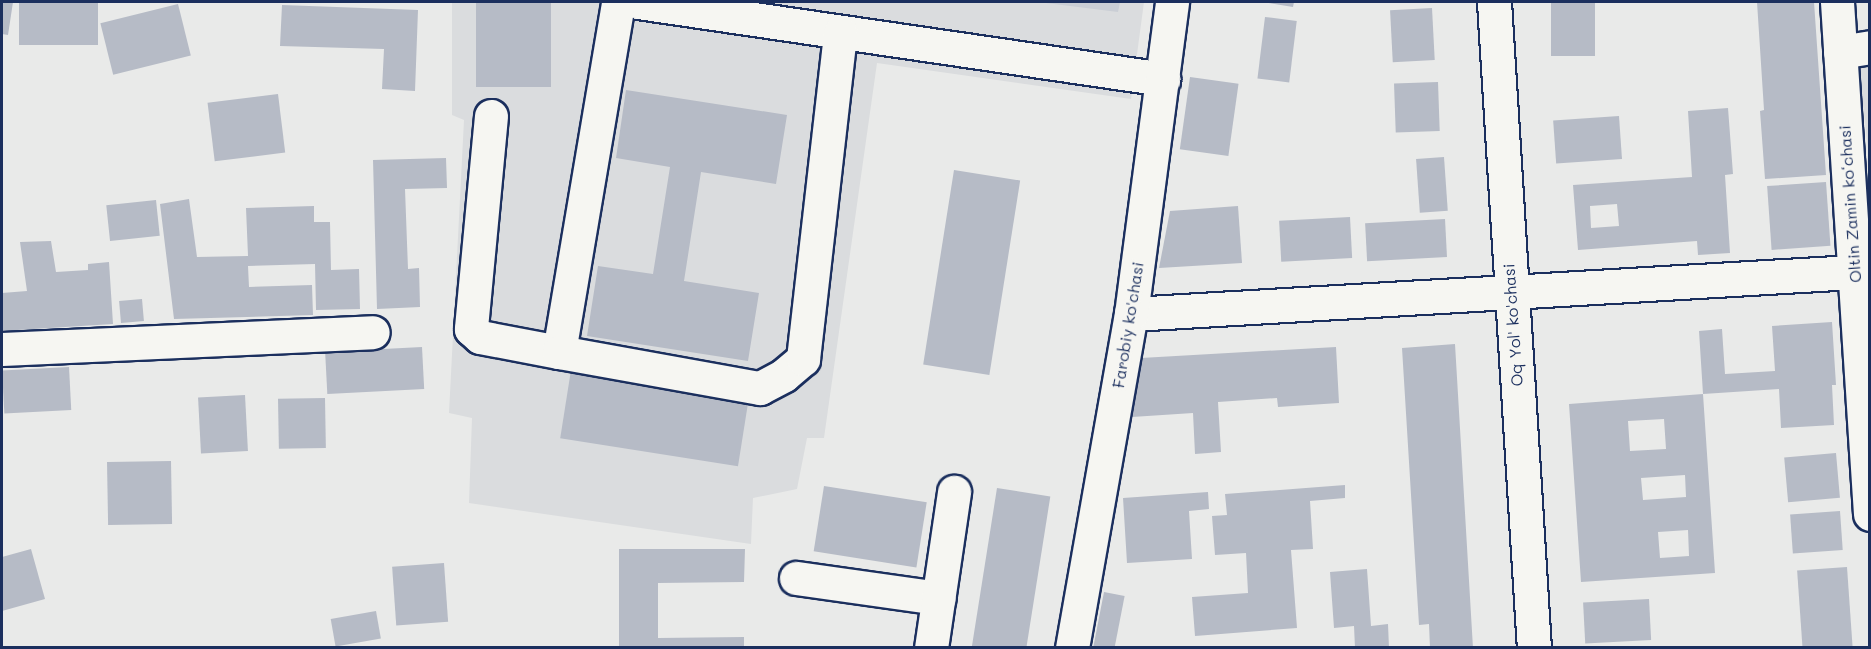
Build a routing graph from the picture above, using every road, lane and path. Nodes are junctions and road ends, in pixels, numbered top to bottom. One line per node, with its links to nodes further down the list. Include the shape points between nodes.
1 (618, 2): 15 (street)
2 (638, 2): 6 (street)
3 (1172, 2): 8 (street, Farobiy ko'chasi)
4 (1494, 2): 11 (street, Oq Yol' ko'chasi)
5 (1837, 2): 7 (street, Oltin Zamin koʻchasi)
6 (840, 32): 8 (street); 15 (street, via 802,359 760,388)
7 (1855, 49): 10 (street, Oltin Zamin koʻchasi)
8 (1163, 79): 12 (street, Farobiy ko'chasi)
9 (491, 116): 15 (street, via 471,329 480,337)
10 (1862, 272): 11 (street); 17 (street, Oltin Zamin koʻchasi)
11 (1511, 293): 12 (street); 22 (street, Oq Yol' ko'chasi)
12 (1131, 314): 21 (street, Farobiy ko'chasi)
13 (373, 332): 14 (street)
14 (2, 349)
15 (559, 352)
16 (954, 492): 19 (street)
17 (1869, 514)
18 (796, 578): 19 (street)
19 (939, 598): 20 (street)
20 (931, 648)
21 (1072, 648)
22 (1534, 648)

